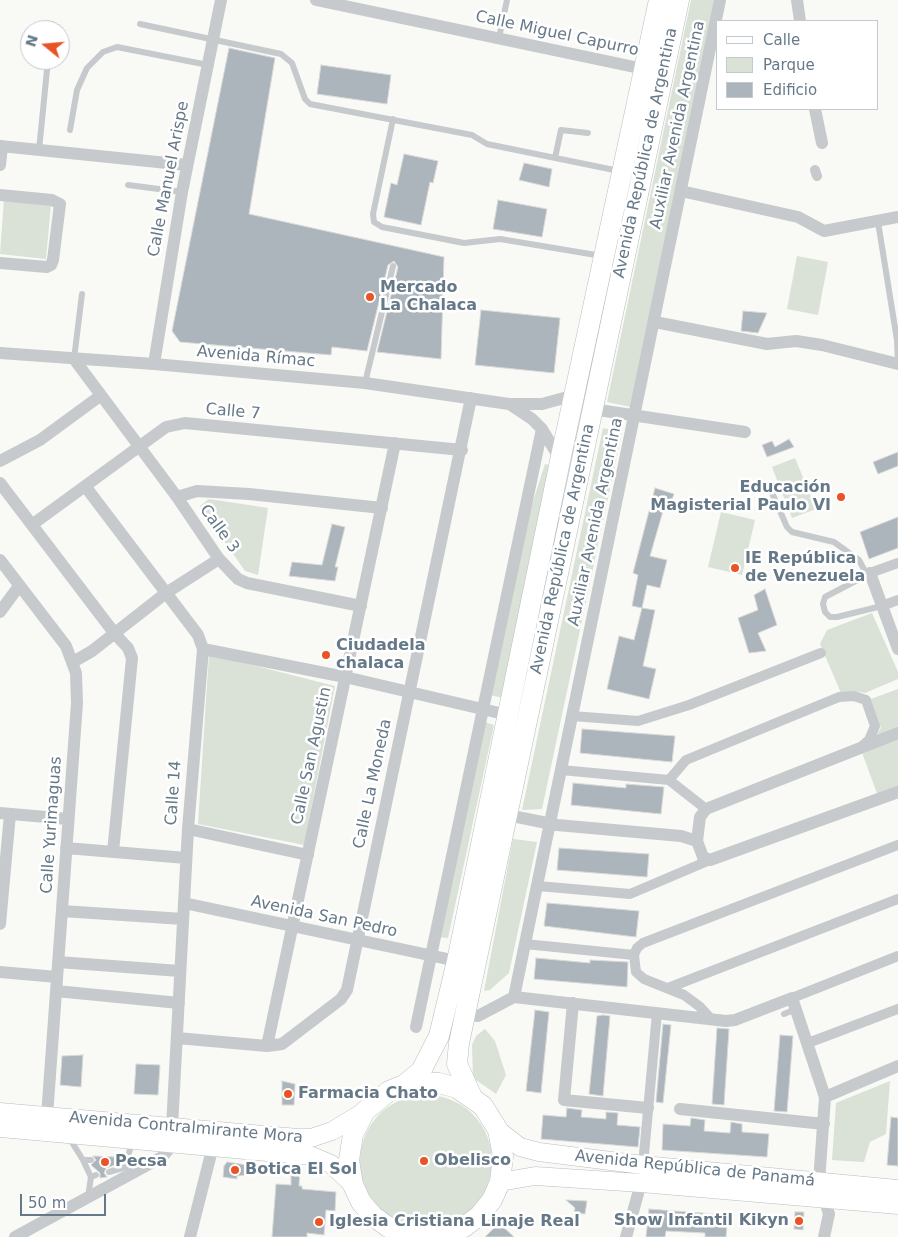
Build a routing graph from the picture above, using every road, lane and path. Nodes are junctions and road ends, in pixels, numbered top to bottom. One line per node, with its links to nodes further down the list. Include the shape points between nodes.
1 (221, 0): 14 (street, Calle Manuel Arispe)
2 (316, 0): 8 (street, Calle Miguel Capurro)
3 (507, 0): 15 (lane)
4 (660, 0): 17 (main road, Avenida República de Argentina)
5 (679, 0): 50 (main road, Avenida República de Argentina)
6 (720, 0): 11 (street, Auxiliar Avenida Argentina)
7 (797, 0): 12 (street)
8 (334, 2): 9 (street, Calle Miguel Capurro)
9 (359, 4): 15 (street, Calle Miguel Capurro)
10 (716, 20): 31 (street, Auxiliar Avenida Argentina)
11 (716, 20)
12 (800, 20)
13 (140, 24): 14 (lane)
14 (213, 38): 16 (street, Calle Manuel Arispe); 20 (lane, via 281,54 292,63 305,99 310,104)
15 (499, 38): 17 (street, Calle Miguel Capurro)
16 (208, 65): 21 (lane, via 117,46 103,52 87,68 77,90); 28 (street, Calle Manuel Arispe)
17 (644, 69): 29 (main road, Avenida República de Argentina)
18 (47, 70): 25 (lane)
19 (815, 110): 23 (street)
20 (393, 119): 26 (lane, via 472,135 487,144); 36 (lane, via 374,222 382,227 464,243 500,239)
21 (70, 130)
22 (588, 133): 26 (lane, via 561,130)
23 (822, 143)
24 (1, 146): 25 (street); 27 (street)
25 (38, 150): 28 (street)
26 (554, 158): 29 (lane)
27 (0, 165)
28 (187, 165): 32 (street, Calle Manuel Arispe)
29 (622, 172): 36 (main road, Avenida República de Argentina)
30 (128, 185): 32 (lane)
31 (682, 191): 35 (street, via 798,217 824,231); 40 (street, Auxiliar Avenida Argentina)
32 (182, 192): 43 (street, Calle Manuel Arispe)
33 (0, 195): 37 (street, via 52,200 60,204 53,260 47,267)
34 (898, 217): 35 (street)
35 (878, 222): 44 (lane)
36 (604, 257): 46 (main road, Avenida República de Argentina)
37 (0, 263)
38 (393, 266): 45 (lane)
39 (82, 294): 42 (lane)
40 (655, 322): 44 (street, via 762,343 796,341 822,345); 51 (street, Auxiliar Avenida Argentina)
41 (0, 354): 42 (street, Avenida Rímac)
42 (74, 359): 43 (street, Avenida Rímac); 47 (street, Calle 3)
43 (154, 364): 45 (street, Avenida Rímac)
44 (898, 364)
45 (365, 383): 48 (street, Avenida Rímac)
46 (575, 395): 49 (street, Avenida Rímac, via 542,404); 57 (main road, Avenida República de Argentina)
47 (100, 396): 55 (street, Calle 3); 58 (street, via 40,440)
48 (471, 398): 49 (street, Avenida Rímac); 56 (street, Calle La Moneda)
49 (509, 404): 52 (street, Avenida Rímac)
50 (592, 409): 51 (street); 92 (main road, Avenida República de Argentina)
51 (634, 417): 53 (street); 84 (street, Auxiliar Avenida Argentina)
52 (542, 428): 57 (street, Avenida Rímac); 82 (street)
53 (744, 432)
54 (395, 444): 55 (street, Calle 7, via 184,423 166,427); 56 (street, Calle 7); 63 (street, Calle San Agustin)
55 (139, 447): 60 (street, Calle 7); 62 (street, Calle 3)
56 (462, 450): 81 (street, Calle La Moneda)
57 (560, 461): 83 (main road, Avenida República de Argentina)
58 (0, 462)
59 (0, 483): 64 (street)
60 (85, 486): 64 (street, Calle 7); 70 (street)
61 (770, 486): 68 (lane, via 786,527 792,532 834,542 859,560)
62 (177, 497): 63 (street, via 197,491); 65 (street, Calle 3)
63 (382, 508): 72 (street, Calle San Agustin)
64 (33, 524): 75 (street)
65 (219, 559): 70 (street); 72 (street, Calle 3, via 238,579 247,583)
66 (0, 560): 69 (street, Calle Yurimaguas)
67 (898, 563): 68 (street)
68 (868, 574): 73 (street); 73 (lane, via 825,597 822,604 824,612 830,617 837,617)
69 (19, 586): 74 (street); 79 (street, Calle Yurimaguas, via 66,646)
70 (166, 593): 75 (street); 76 (street, via 198,635)
71 (898, 600): 73 (street)
72 (361, 606): 80 (street, Calle San Agustin)
73 (882, 606): 77 (street)
74 (0, 612)
75 (115, 634): 79 (street); 99 (street, via 128,648 132,658)
76 (203, 649): 80 (street); 95 (street, Calle 14)
77 (898, 649)
78 (822, 652): 84 (street, via 690,705 638,721)
79 (73, 662): 93 (street, Calle Yurimaguas, via 77,704)
80 (345, 677): 81 (street); 100 (street, Calle San Agustin)
81 (410, 693): 82 (street); 112 (street, Calle La Moneda)
82 (483, 710): 83 (street); 116 (street)
83 (508, 715): 118 (main road, Avenida República de Argentina)
84 (572, 716): 87 (street, Auxiliar Avenida Argentina)
85 (898, 733): 86 (street)
86 (858, 749): 88 (street, via 869,740 875,726 866,700 854,696 839,698 686,760); 90 (street)
87 (561, 770): 88 (street); 94 (street, Auxiliar Avenida Argentina)
88 (669, 780): 90 (street)
89 (895, 794): 102 (street)
90 (706, 809): 96 (street, via 698,822)
91 (5, 813): 93 (street); 103 (street)
92 (507, 815): 94 (street); 130 (main road, Avenida República de Argentina)
93 (68, 819): 98 (street, Calle Yurimaguas)
94 (550, 824): 96 (street, via 681,836); 104 (street, Auxiliar Avenida Argentina)
95 (188, 829): 100 (street); 101 (street, Calle 14)
96 (697, 841): 102 (street, via 703,857)
97 (898, 845): 114 (street, via 643,943)
98 (66, 848): 99 (street); 107 (street, Calle Yurimaguas)
99 (113, 852): 101 (street)
100 (308, 855): 111 (street, Calle San Agustin)
101 (186, 858): 106 (street, Calle 14)
102 (710, 860): 104 (street, via 630,894)
103 (2, 868): 108 (street)
104 (538, 886): 113 (street, Auxiliar Avenida Argentina)
105 (898, 899): 122 (street)
106 (184, 903): 109 (street, Calle 14); 111 (street, Avenida San Pedro)
107 (62, 911): 109 (street); 117 (street, Calle Yurimaguas)
108 (0, 917): 110 (street)
109 (183, 919): 119 (street, Calle 14)
110 (0, 924)
111 (294, 927): 112 (street, Avenida San Pedro); 135 (street, Calle San Agustin)
112 (356, 941): 116 (street, Avenida San Pedro); 135 (street, Calle La Moneda, via 350,979 341,999 291,1040)
113 (525, 944): 114 (street); 124 (street, Auxiliar Avenida Argentina)
114 (634, 954): 122 (street, via 636,972 644,979)
115 (898, 956): 127 (street)
116 (432, 957): 118 (street, Avenida San Pedro); 132 (street)
117 (58, 962): 119 (street); 121 (street, Calle Yurimaguas)
118 (457, 962): 139 (main road, Avenida República de Argentina, via 439,1036 422,1071)
119 (180, 971): 125 (street, Calle 14)
120 (0, 972): 121 (street)
121 (57, 977): 123 (street, Calle Yurimaguas)
122 (668, 988): 131 (street, via 691,1000)
123 (56, 991): 125 (street); 146 (street, Calle Yurimaguas)
124 (514, 997): 126 (street); 130 (street, via 478,1016)
125 (179, 1003): 133 (street, Calle 14)
126 (573, 1003): 129 (street); 142 (street, via 564,1100)
127 (790, 1007): 131 (street, via 735,1020); 134 (street)
128 (898, 1009): 134 (street)
129 (657, 1013): 131 (street); 142 (street)
130 (464, 1014): 140 (main road, Avenida República de Argentina, via 458,1064)
131 (711, 1019)
132 (416, 1027)
133 (177, 1038): 135 (street, Calle La Moneda); 151 (street, Calle 14)
134 (808, 1043): 141 (street)
135 (267, 1046)
136 (898, 1066): 137 (street)
137 (879, 1074): 138 (street); 141 (street)
138 (898, 1075)
139 (404, 1085): 140 (main road, via 439,1083); 144 (main road, via 383,1095)
140 (472, 1097): 149 (main road, via 492,1117)
141 (825, 1097): 147 (street)
142 (648, 1108): 157 (street)
143 (680, 1109): 147 (street)
144 (365, 1111): 151 (main road, Avenida Contralmirante Mora, via 332,1131 312,1138); 163 (main road, via 350,1147 348,1160)
145 (0, 1112): 146 (main road, Avenida Contralmirante Mora)
146 (47, 1116): 151 (main road, Avenida Contralmirante Mora)
147 (824, 1124): 161 (street)
148 (0, 1128): 150 (main road, Avenida Contralmirante Mora)
149 (498, 1130): 157 (main road, Avenida República de Panamá, via 520,1146 539,1152); 160 (main road, via 503,1156)
150 (66, 1133): 152 (main road, Avenida Contralmirante Mora); 154 (lane)
151 (171, 1134): 152 (main road, Avenida Contralmirante Mora); 153 (main road, Avenida Contralmirante Mora); 158 (street, via 168,1150 162,1157)
152 (133, 1139): 158 (lane)
153 (213, 1146): 163 (main road, Avenida Contralmirante Mora, via 321,1158); 170 (street)
154 (83, 1160): 155 (lane); 165 (lane, via 93,1176)
155 (92, 1160)
156 (120, 1160): 158 (lane)
157 (643, 1165): 161 (main road, Avenida República de Panamá)
158 (128, 1167): 159 (lane); 165 (street)
159 (109, 1172)
160 (500, 1182): 162 (main road, Avenida República de Panamá, via 535,1176); 171 (main road, via 480,1216 446,1235)
161 (819, 1182): 164 (main road, Avenida República de Panamá); 166 (street)
162 (641, 1183): 166 (main road, Avenida República de Panamá); 172 (street)
163 (353, 1186): 168 (main road, via 367,1209)
164 (898, 1190)
165 (88, 1198): 169 (street)
166 (825, 1200): 167 (main road, Avenida República de Panamá); 173 (street, via 829,1217)
167 (898, 1206)
168 (389, 1232): 171 (main road)
169 (15, 1237)
170 (190, 1237)
171 (426, 1237)
172 (626, 1237)
173 (824, 1237)

